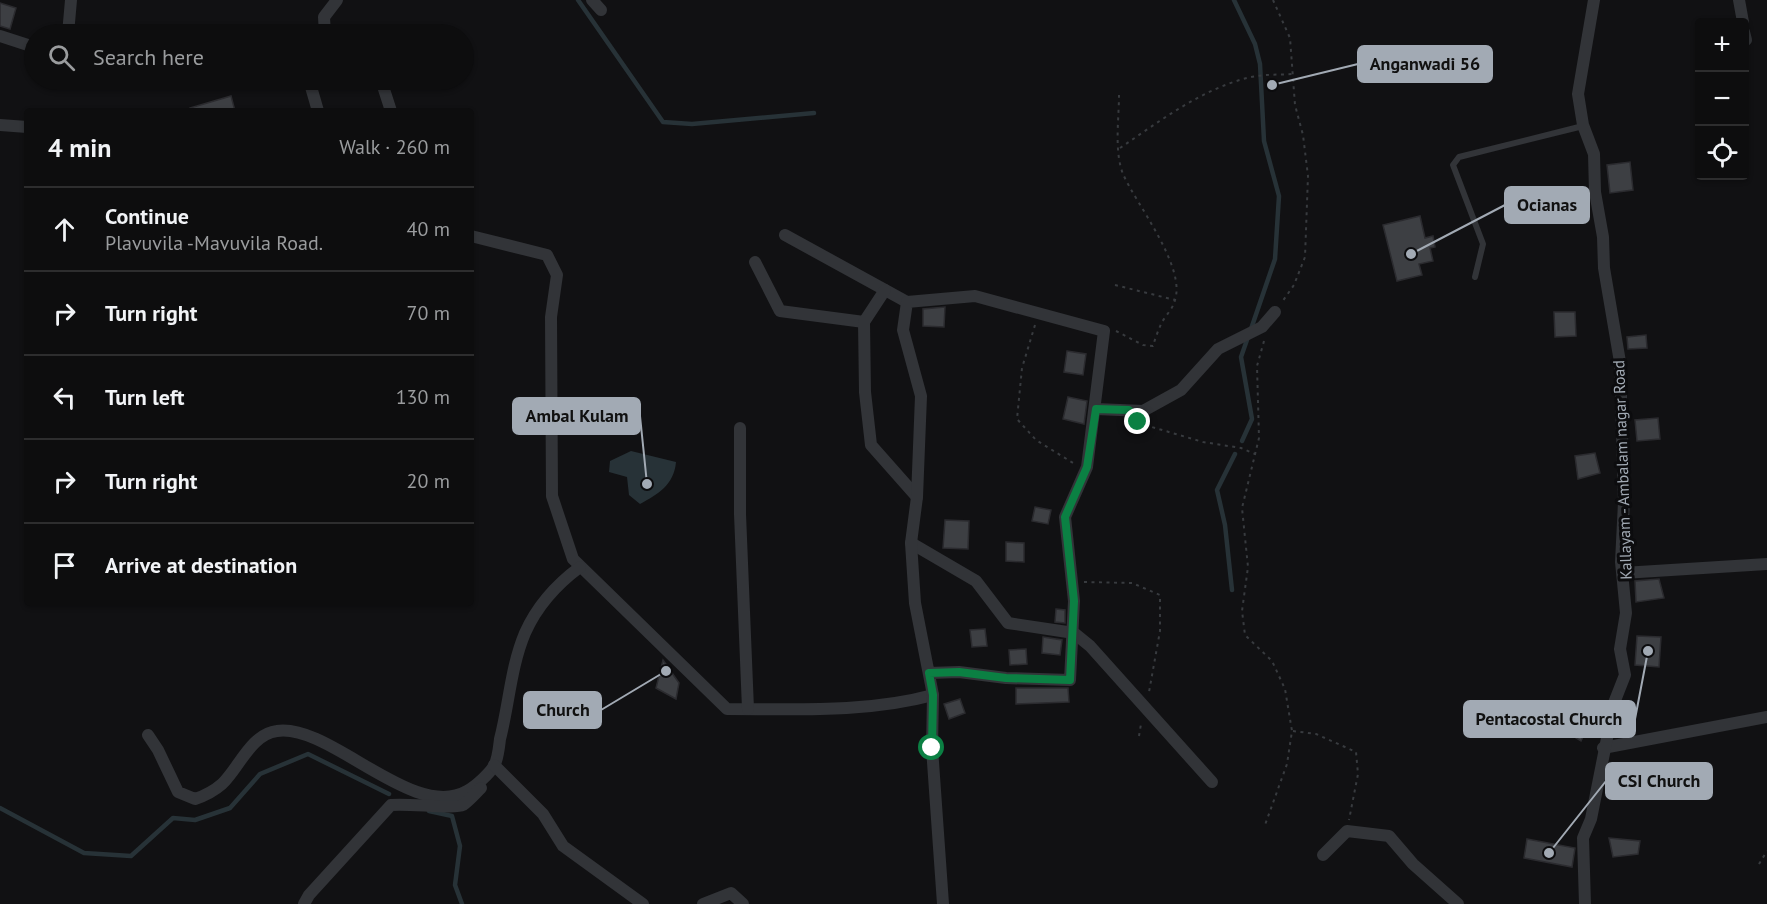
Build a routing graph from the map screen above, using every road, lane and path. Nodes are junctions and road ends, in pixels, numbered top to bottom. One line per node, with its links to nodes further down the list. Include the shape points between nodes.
1 (71, 0): 9 (street)
2 (337, 0): 10 (street, via 324,17)
3 (592, 0): 7 (street)
4 (1273, 0): 13 (path, via 1290,38)
5 (1594, 0): 20 (street, Kallayam - Ambalam nagar Road, via 1578,94)
6 (1739, 0): 8 (street)
7 (601, 10)
8 (1742, 18)
9 (69, 24)
10 (324, 24)
11 (0, 36): 12 (street)
12 (24, 44)
13 (1293, 74): 22 (path, via 1252,77 1222,86 1170,114); 31 (path, via 1307,165 1305,257 1294,285)
14 (312, 90): 17 (street)
15 (384, 90): 18 (street)
16 (1119, 95): 22 (path)
17 (317, 108)
18 (390, 108)
19 (0, 125): 21 (street)
20 (1583, 125): 26 (lane, via 1459,157 1453,165 1483,244); 45 (street, Kallayam - Ambalam nagar Road, via 1594,154 1604,268 1620,362)
21 (24, 127)
22 (1119, 149): 29 (path, via 1123,173 1156,230 1172,269)
23 (785, 235): 28 (street)
24 (474, 237): 44 (street, via 548,255 557,275 551,317 552,496)
25 (755, 262): 33 (street, via 780,311)
26 (1475, 277)
27 (1115, 285): 29 (path)
28 (885, 290): 30 (street); 33 (street)
29 (1175, 300): 34 (path, via 1153,346 1106,327)
30 (907, 302): 32 (street, via 975,296); 41 (street, via 903,330 921,396)
31 (1275, 312): 37 (street, via 1260,328 1218,349 1181,390 1143,411)
32 (1037, 314): 34 (street); 40 (path, via 1022,368 1017,419 1036,440)
33 (864, 322): 41 (street, via 871,445)
34 (1104, 331): 36 (street)
35 (1264, 340): 39 (path, via 1257,366 1259,438)
36 (1096, 409): 37 (street); 40 (street)
37 (1129, 410): 39 (path, via 1145,424)
38 (740, 428): 51 (street)
39 (1254, 454): 53 (path, via 1242,508 1248,567 1242,611 1245,635 1272,661 1286,689)
40 (1085, 471): 46 (street, via 1065,517)
41 (917, 497): 42 (street)
42 (911, 543): 47 (street, via 976,581 1008,623); 48 (street, via 915,603)
43 (1767, 564): 45 (street)
44 (574, 567): 51 (street, via 727,709); 57 (street, via 549,594 526,632 513,670)
45 (1623, 573): 56 (street, Kallayam - Ambalam nagar Road, via 1626,613 1620,649 1625,675)
46 (1073, 582): 47 (street); 50 (path, via 1132,583 1161,595 1160,631)
47 (1074, 633): 48 (street, via 1070,681); 50 (street)
48 (929, 673): 49 (street)
49 (933, 695): 51 (street, via 906,702); 68 (street, via 932,748)
50 (1145, 708): 55 (path); 58 (street)
51 (748, 709)
52 (1767, 717): 56 (street)
53 (1292, 731): 59 (path, via 1287,764); 60 (path, via 1316,734 1356,752 1358,774)
54 (148, 735): 57 (street, via 178,792 195,800 223,783 245,754 277,731 301,734 409,789 432,795 459,795 470,790)
55 (1139, 736)
56 (1604, 748): 70 (street, Kallayam - Ambalam nagar Road, via 1591,819 1583,838)
57 (494, 765): 64 (street, via 491,779 463,804 390,805); 65 (street, via 543,814 563,846)
58 (1212, 782)
59 (1264, 825)
60 (1347, 831): 62 (street); 69 (street, via 1389,836 1413,864)
61 (1767, 851): 63 (path)
62 (1323, 855)
63 (1759, 864)
64 (304, 904)
65 (643, 904)
66 (703, 904): 67 (street, via 731,893)
67 (743, 904)
68 (943, 904)
69 (1458, 904)
70 (1585, 904)

